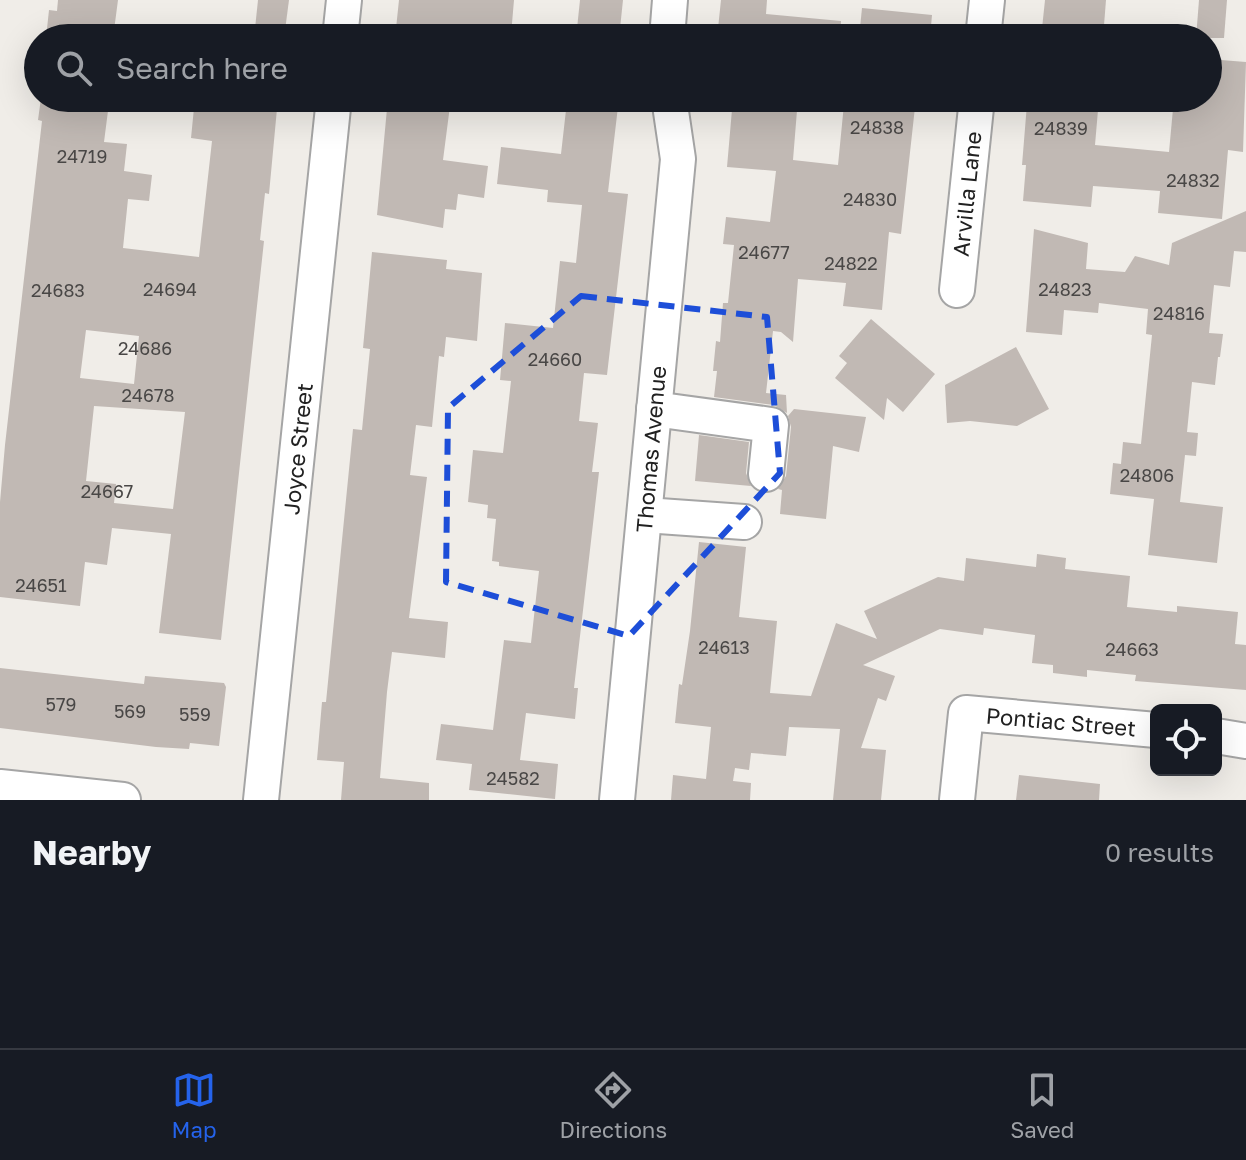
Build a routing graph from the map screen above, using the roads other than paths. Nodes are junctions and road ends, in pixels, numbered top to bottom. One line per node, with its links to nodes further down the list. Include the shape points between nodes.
1 (344, 0): 4 (street)
2 (670, 0): 5 (street)
3 (987, 0): 6 (street)
4 (341, 24)
5 (668, 24)
6 (984, 24)
7 (333, 112): 20 (street, Joyce Street)
8 (671, 112): 11 (street, Thomas Avenue, via 678,159)
9 (976, 112): 10 (street, Arvilla Lane)
10 (957, 290)
11 (654, 409): 12 (street, via 771,425); 13 (street, Thomas Avenue)
12 (766, 474)
13 (645, 515): 14 (street); 21 (street, Thomas Avenue)
14 (744, 522)
15 (1150, 729): 22 (street, Pontiac Street, via 966,713)
16 (1222, 737): 17 (street)
17 (1246, 741)
18 (0, 787): 19 (street)
19 (123, 800)
20 (261, 800)
21 (617, 800)
22 (957, 800)

